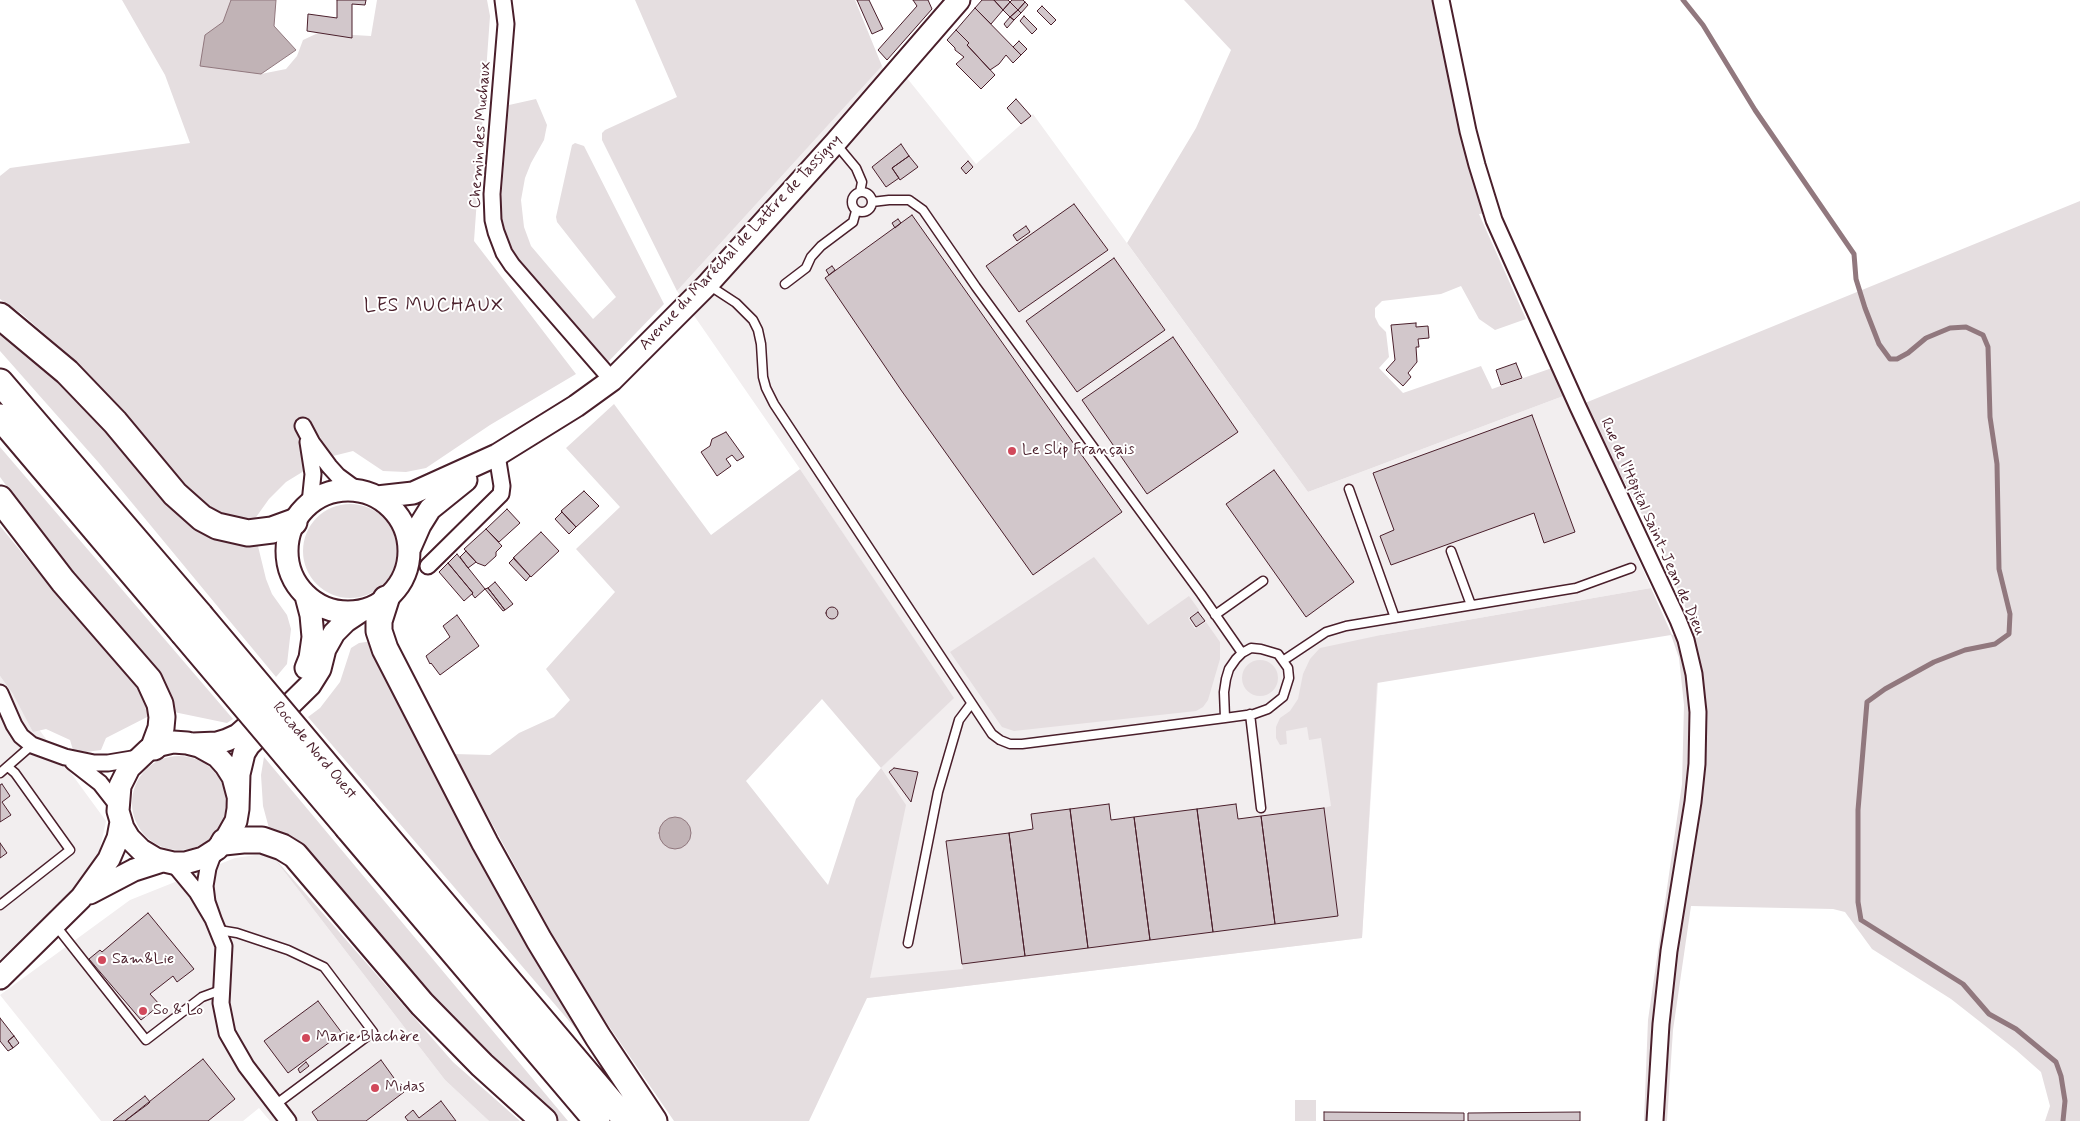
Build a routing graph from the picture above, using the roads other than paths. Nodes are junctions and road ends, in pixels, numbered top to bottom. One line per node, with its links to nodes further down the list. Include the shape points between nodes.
1 (503, 0): 11 (street, Chemin des Muchaux, via 506,24 492,194 493,220 499,243 512,265)
2 (959, 0): 4 (main road, Avenue du Maréchal de Lattre de Tassigny)
3 (1441, 0): 62 (street, Rue de l'Hôpital Saint-Jean de Dieu, via 1470,140 1494,220 1678,620 1694,674 1698,712 1697,764 1666,978)
4 (834, 143): 5 (lane, via 856,168 862,182); 8 (main road, Avenue du Maréchal de Lattre de Tassigny)
5 (860, 192): 6 (lane, via 867,193); 7 (lane, via 852,200)
6 (872, 202): 7 (lane, via 867,211); 29 (lane, via 909,200 924,210 976,287)
7 (856, 211): 9 (lane, via 853,222 820,246 806,268)
8 (707, 284): 11 (main road, Avenue du Maréchal de Lattre de Tassigny); 34 (lane, via 736,303 753,320 759,337 763,377 774,404)
9 (785, 284)
10 (0, 316): 19 (highway, via 67,372 115,422 175,494 202,518 217,526 248,533 272,530)
11 (612, 380): 14 (main road, Avenue du Maréchal de Lattre de Tassigny)
12 (0, 382): 46 (highway, Rocade Nord Ouest, bridge, via 200,615)
13 (0, 417): 46 (highway, Rocade Nord Ouest, bridge, via 183,634)
14 (497, 455): 16 (main road, Avenue du Maréchal de Lattre de Tassigny, via 413,493); 20 (main road, Avenue du Maréchal de Lattre de Tassigny, via 430,509); 22 (street, via 501,494)
15 (1349, 489): 30 (lane)
16 (367, 494): 18 (main road, Avenue du Maréchal de Lattre de Tassigny, via 332,492); 18 (street, via 342,479 329,466 303,426 312,466); 20 (main road, Avenue du Maréchal de Lattre de Tassigny, via 388,505 398,516)
17 (0, 499): 39 (highway, via 63,581 149,680 158,698 162,717 161,728)
18 (310, 503): 19 (main road, Avenue du Maréchal de Lattre de Tassigny)
19 (294, 522): 25 (main road, Avenue du Maréchal de Lattre de Tassigny, via 288,537 287,561 296,584)
20 (409, 550): 26 (main road, Avenue du Maréchal de Lattre de Tassigny, via 404,577)
21 (1451, 550): 27 (lane)
22 (428, 566)
23 (1631, 568): 27 (lane, via 1576,588)
24 (1263, 582): 29 (lane)
25 (306, 596): 28 (main road, Avenue du Maréchal de Lattre de Tassigny, via 334,611); 37 (main road, Avenue du Maréchal de Lattre de Tassigny, via 313,637 310,658 302,675 238,735 217,743)
26 (386, 599): 28 (main road, Avenue du Maréchal de Lattre de Tassigny); 61 (highway, via 379,631 390,658 539,940 602,1044)
27 (1471, 605): 30 (lane)
28 (361, 612): 43 (main road, Avenue du Maréchal de Lattre de Tassigny, via 334,633 310,686 249,745 240,764)
29 (1216, 615): 31 (lane)
30 (1395, 618): 32 (lane, via 1326,632)
31 (1242, 653): 32 (lane, via 1251,648 1261,648 1278,654); 36 (lane, via 1229,669 1226,679)
32 (1284, 660): 35 (lane, via 1289,678 1283,697 1268,709)
33 (0, 693): 38 (street, via 14,725)
34 (971, 704): 36 (lane, via 992,734 1010,744); 53 (lane, via 959,720 938,792)
35 (1250, 714): 36 (lane); 44 (lane)
36 (1225, 718)
37 (193, 744): 39 (main road, Avenue du Maréchal de Lattre de Tassigny, via 173,742); 43 (main road, Avenue du Maréchal de Lattre de Tassigny, via 222,760 233,777)
38 (32, 745): 40 (street); 41 (lane)
39 (146, 752): 40 (street, via 101,763); 45 (main road, via 122,780)
40 (65, 757): 45 (street, via 100,783)
41 (8, 767): 42 (lane); 50 (lane, via 70,850)
42 (0, 773)
43 (238, 796): 47 (main road, Avenue du Maréchal de Lattre de Tassigny, via 236,821)
44 (1261, 808)
45 (120, 814): 48 (main road, via 126,833 137,846 151,857); 49 (main road, via 118,838 109,859)
46 (356, 819): 59 (highway, Rocade Nord Ouest); 60 (highway, Rocade Nord Ouest)
47 (219, 847): 48 (main road, via 191,862); 52 (street, via 208,868 205,886); 58 (highway, via 243,840 262,840 295,855 428,1010)
48 (167, 862): 49 (main road, via 122,875); 52 (street, via 189,881)
49 (81, 898): 51 (main road)
50 (0, 905)
51 (55, 925): 54 (main road); 55 (lane, via 146,1040 202,997)
52 (216, 925): 55 (street, via 225,955); 56 (lane, via 288,950 324,967 373,1032)
53 (908, 943)
54 (0, 978)
55 (221, 990): 56 (street, via 224,1024 231,1041)
56 (275, 1105): 57 (street)
57 (288, 1121)
58 (544, 1121)
59 (597, 1121)
60 (627, 1121)
61 (654, 1121)
62 (1655, 1121)

